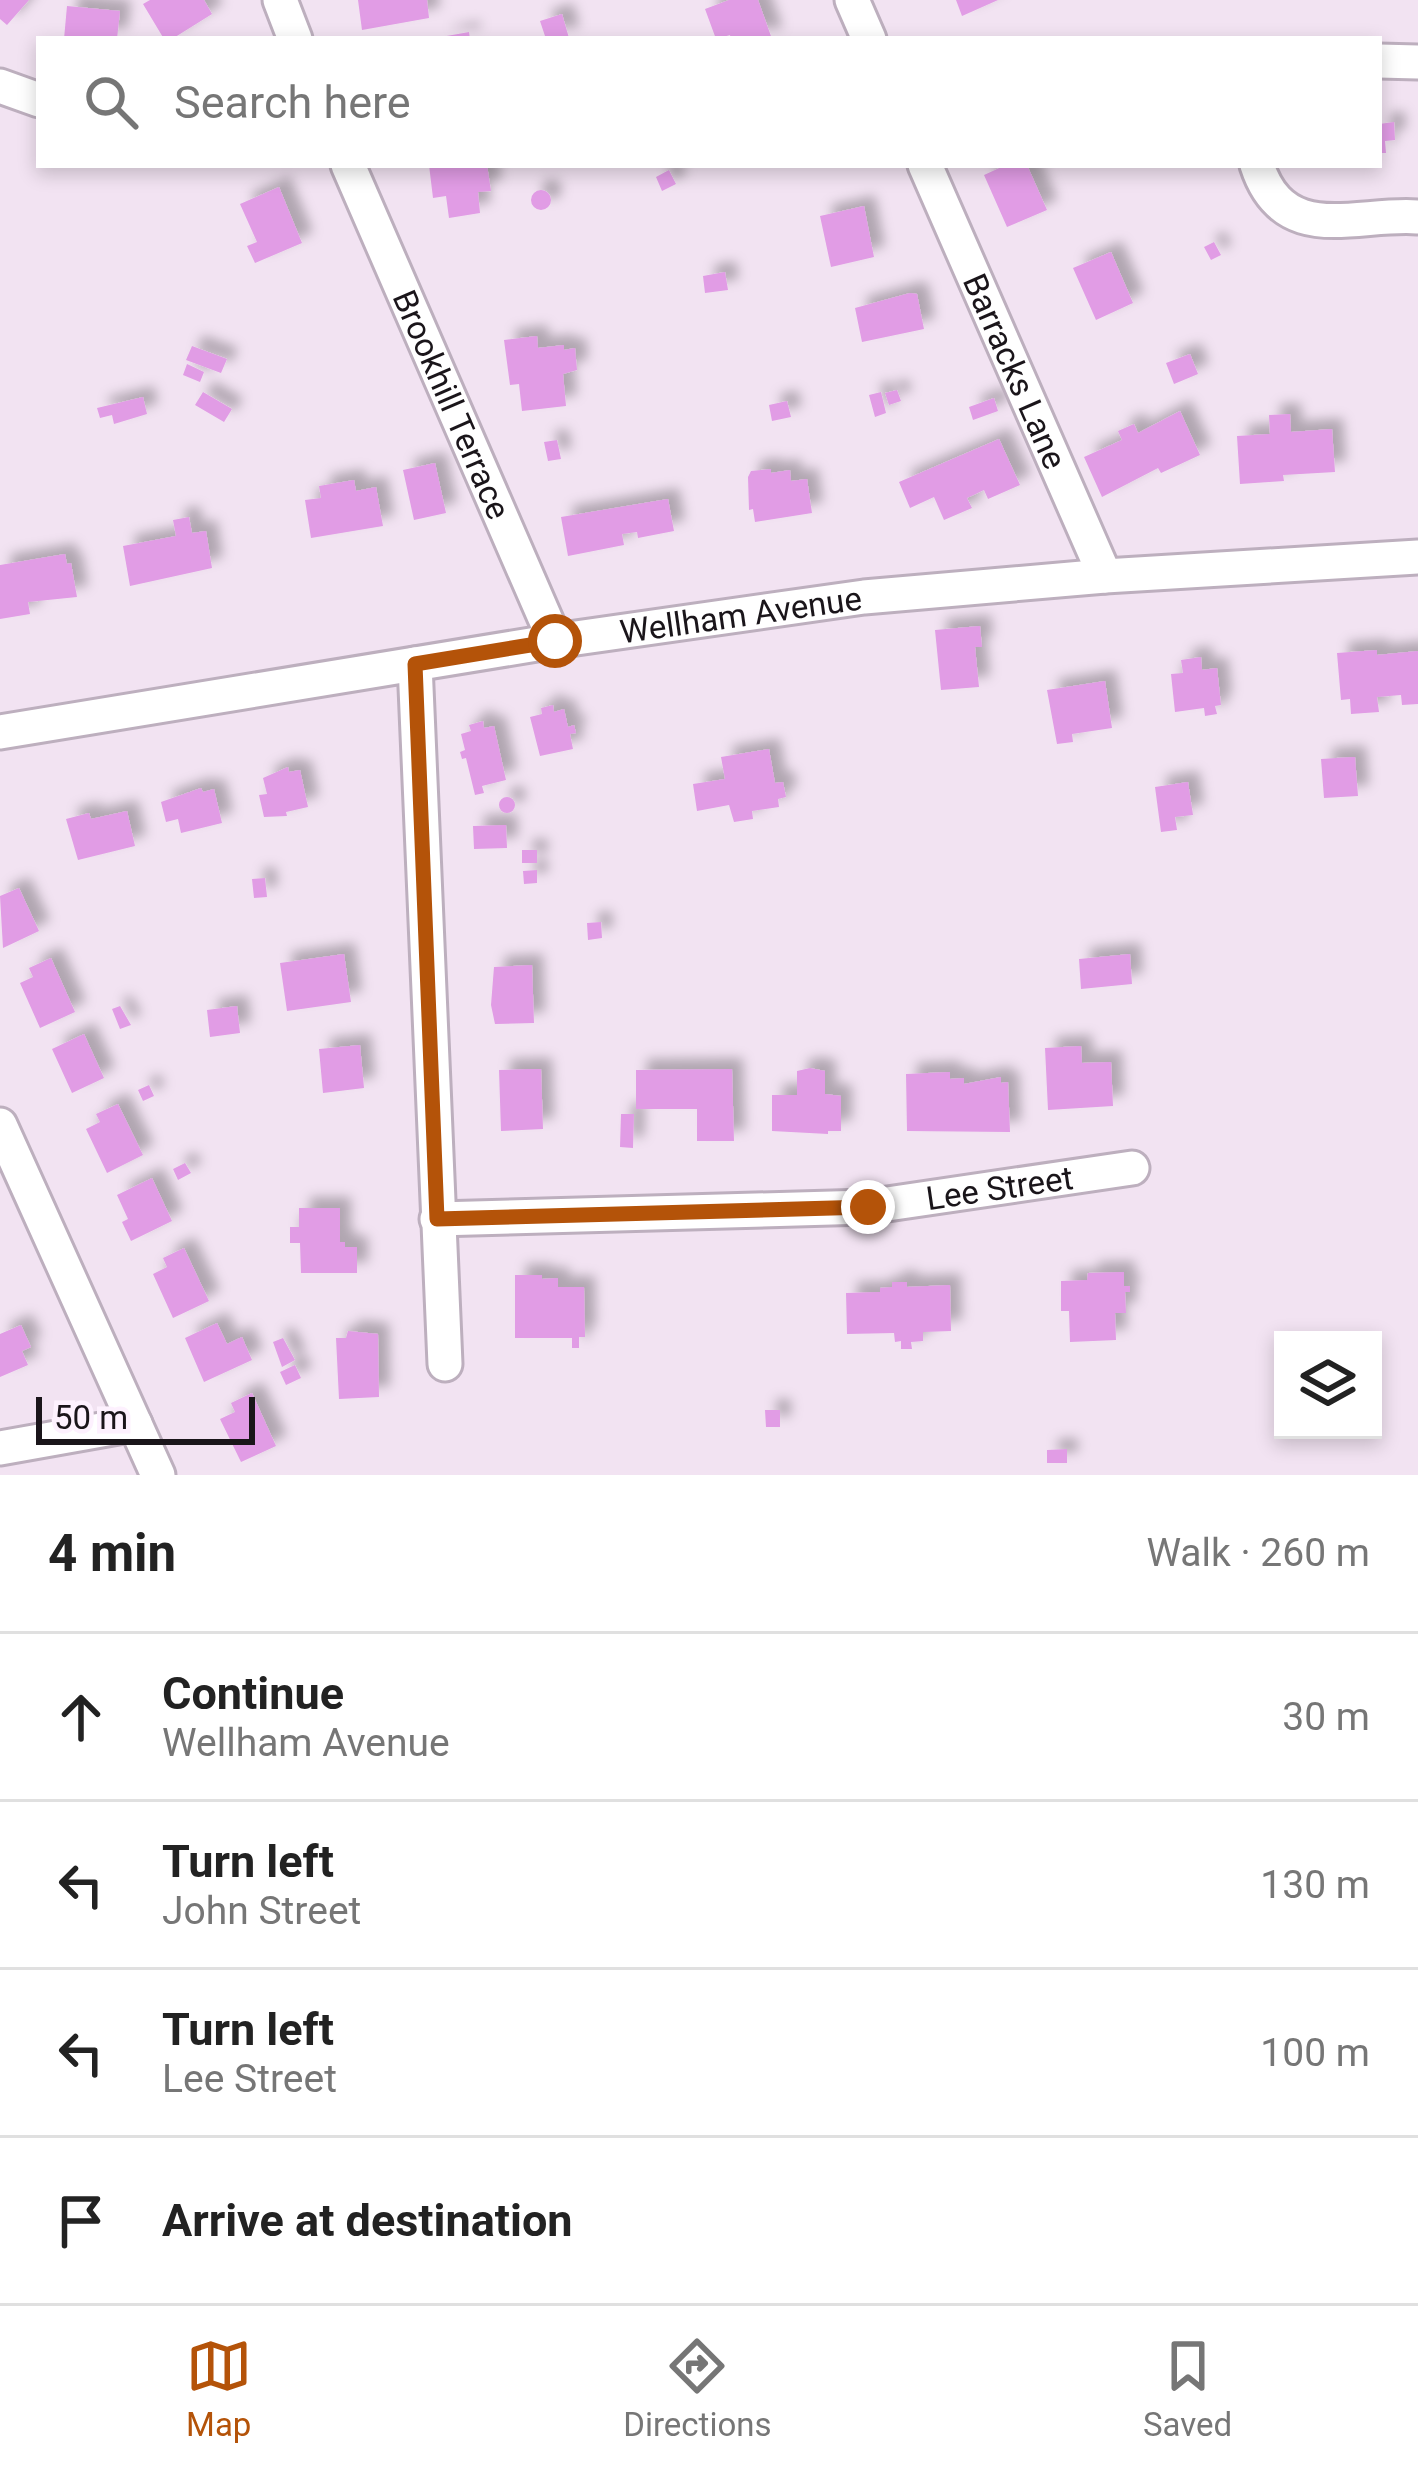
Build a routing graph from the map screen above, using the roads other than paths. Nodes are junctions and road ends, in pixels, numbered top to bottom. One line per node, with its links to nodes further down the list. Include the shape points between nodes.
1 (280, 0): 3 (street)
2 (852, 0): 4 (street)
3 (294, 36)
4 (868, 36)
5 (1382, 62): 6 (street)
6 (1418, 62)
7 (0, 86): 8 (street)
8 (36, 99)
9 (349, 168): 15 (street, Brookhill Terrace)
10 (926, 168): 14 (street, Barracks Lane)
11 (1259, 168): 12 (street, via 1274,198 1323,224)
12 (1418, 217)
13 (1418, 557): 14 (street, Wellham Avenue)
14 (1105, 576): 15 (street, Wellham Avenue, via 864,597)
15 (555, 641): 16 (street, Wellham Avenue)
16 (415, 664): 17 (street, Wellham Avenue); 20 (street)
17 (0, 732)
18 (0, 1125): 22 (street)
19 (1132, 1168): 20 (street, Lee Street, via 868,1207)
20 (437, 1219): 21 (street)
21 (445, 1364)
22 (135, 1424): 23 (street); 24 (street)
23 (0, 1448)
24 (158, 1475)

